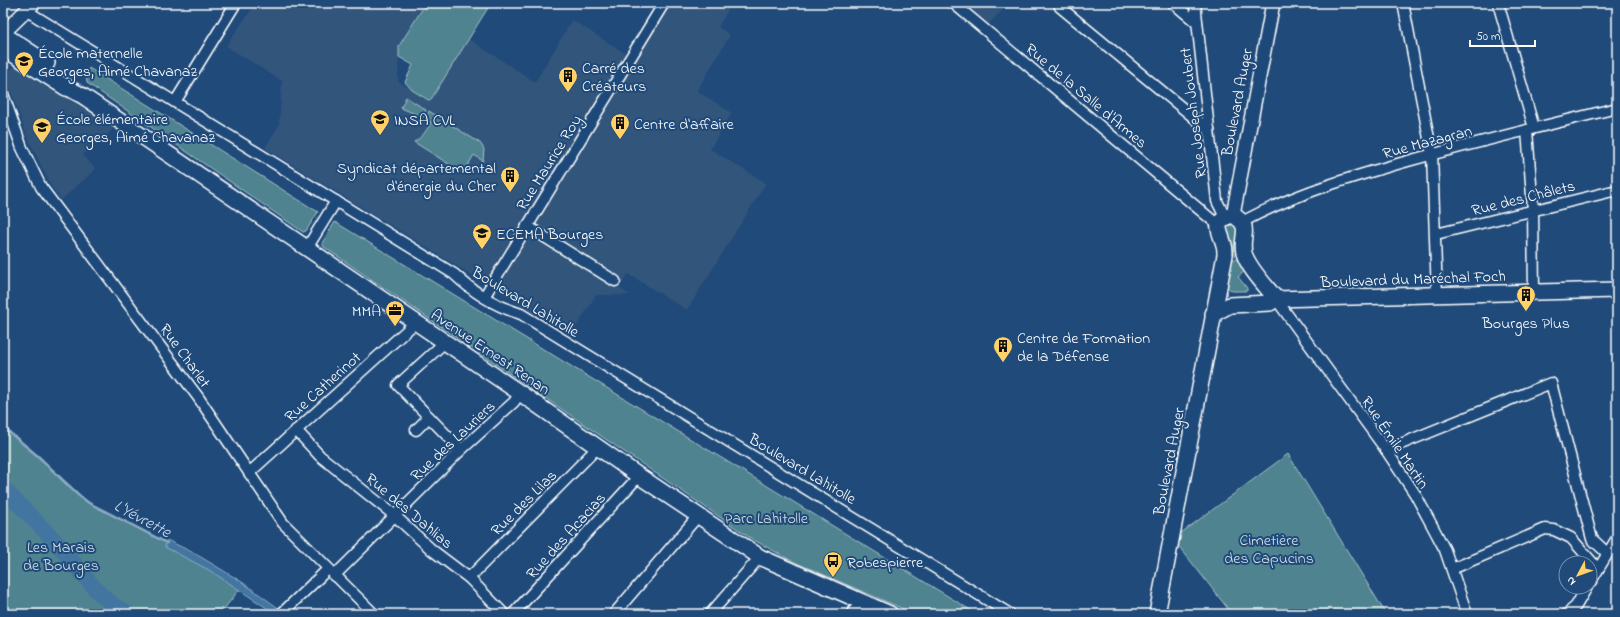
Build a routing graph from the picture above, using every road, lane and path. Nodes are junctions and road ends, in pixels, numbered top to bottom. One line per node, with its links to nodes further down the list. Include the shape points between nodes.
1 (236, 3): 15 (street)
2 (664, 3): 24 (street, Rue Maurice Roy)
3 (953, 3): 23 (street, Rue de la Salle d'Armes, via 1201,210)
4 (1059, 3): 18 (street, via 1060,7)
5 (1173, 3): 11 (street)
6 (1195, 3): 11 (street, Rue Joseph Joubert)
7 (1273, 3): 23 (street, Boulevard Auger)
8 (1403, 3): 19 (street)
9 (1498, 3): 17 (street)
10 (31, 7): 12 (street); 15 (street, Boulevard Lahitolle)
11 (1197, 23): 18 (street, Rue Joseph Joubert)
12 (4, 40): 14 (main road, Avenue Ernest Renan, via 56,70); 14 (main road, Avenue Ernest Renan, via 77,97)
13 (3, 94): 46 (street, Rue Charlet, via 22,148 42,186 171,359)
14 (83, 96): 26 (main road, Avenue Ernest Renan)
15 (175, 102): 21 (street, Boulevard Lahitolle)
16 (1617, 108): 17 (street, Rue Mazagran)
17 (1531, 129): 19 (street, Rue Mazagran); 22 (street)
18 (1209, 130): 23 (street, Rue Joseph Joubert, via 1217,201)
19 (1432, 154): 23 (street, Rue Mazagran, via 1341,180); 25 (street)
20 (1617, 190): 22 (street, Rue des Châlets)
21 (336, 201): 26 (street); 33 (street, Boulevard Lahitolle, via 454,274)
22 (1533, 210): 25 (street, Rue des Châlets); 31 (street)
23 (1234, 217): 28 (main road, Boulevard Auger, via 1218,231 1225,255); 29 (main road, via 1245,228 1244,254)
24 (527, 226): 27 (street); 33 (street, Rue Maurice Roy)
25 (1436, 234): 32 (street)
26 (307, 248): 37 (main road, Avenue Ernest Renan)
27 (616, 281)
28 (1219, 282): 35 (main road, via 1221,293 1232,301); 36 (main road, Boulevard Auger)
29 (1264, 283): 34 (main road); 35 (main road, via 1264,292 1260,298)
30 (1617, 290): 31 (main road, Boulevard du Maréchal Foch)
31 (1534, 292): 32 (main road, Boulevard du Maréchal Foch)
32 (1437, 295): 34 (main road, Boulevard du Maréchal Foch)
33 (484, 297): 68 (street, Boulevard Lahitolle, via 505,309 521,314)
34 (1276, 299): 35 (main road, Boulevard du Maréchal Foch, via 1270,303); 45 (street, Rue Émile Martin)
35 (1245, 304): 36 (main road, Boulevard du Maréchal Foch, via 1230,305)
36 (1213, 314): 69 (main road, Boulevard Auger)
37 (416, 322): 38 (main road, Avenue Ernest Renan); 41 (street, Rue Catherinot)
38 (445, 342): 39 (main road, Avenue Ernest Renan); 40 (street, via 398,385)
39 (520, 392): 43 (main road, Avenue Ernest Renan); 44 (street, Rue des Lauriers, via 514,402)
40 (429, 417): 42 (street); 44 (street)
41 (296, 430): 46 (street, Rue Catherinot); 48 (street, Rue des Dahlias, via 320,456)
42 (416, 430)
43 (598, 447): 47 (main road, Avenue Ernest Renan); 57 (street, Rue des Lilas)
44 (461, 450): 48 (street, Rue des Lauriers)
45 (1386, 450): 51 (street, via 1551,383 1592,539); 54 (street, Rue Émile Martin, via 1432,524)
46 (249, 472): 56 (street, Rue Charlet, via 283,523)
47 (638, 476): 49 (main road, Avenue Ernest Renan); 63 (street, Rue des Acacias)
48 (394, 515): 56 (street, Rue des Lauriers); 57 (street, Rue des Dahlias, via 432,550)
49 (698, 516): 53 (main road, Avenue Ernest Renan); 64 (street)
50 (1617, 538): 51 (street)
51 (1607, 553): 55 (street)
52 (1586, 555): 54 (street, via 1571,538 1545,529)
53 (760, 557): 59 (main road, Avenue Ernest Renan); 65 (street)
54 (1452, 569): 70 (street, Rue Émile Martin)
55 (1598, 569)
56 (331, 572): 60 (street, Rue des Lauriers); 61 (street, Rue Charlet)
57 (469, 578): 62 (street, Rue des Dahlias)
58 (1582, 595): 71 (street)
59 (862, 602): 66 (street); 67 (main road, Avenue Ernest Renan)
60 (282, 612)
61 (374, 614)
62 (504, 614)
63 (513, 614)
64 (614, 614)
65 (710, 614)
66 (852, 614)
67 (890, 614)
68 (1010, 614)
69 (1158, 614)
70 (1468, 614)
71 (1567, 614)

